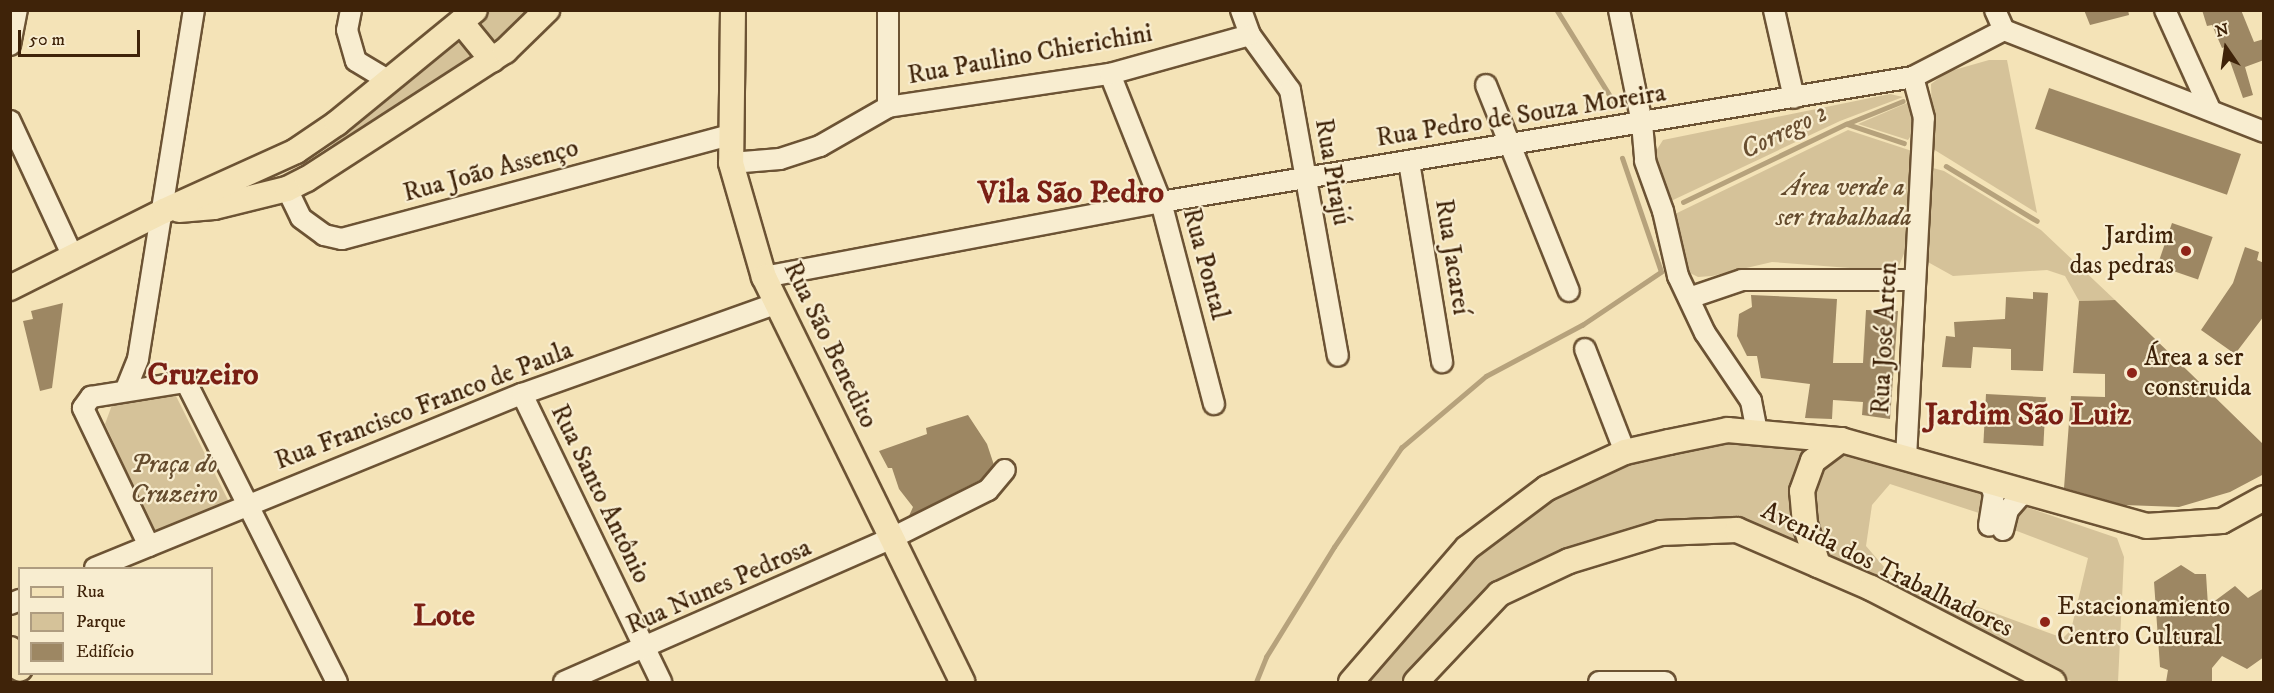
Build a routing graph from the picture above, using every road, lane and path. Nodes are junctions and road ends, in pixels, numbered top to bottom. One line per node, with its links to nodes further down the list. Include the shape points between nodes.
1 (17, 10): 15 (street)
2 (194, 10): 34 (street)
3 (351, 10): 19 (street, via 347,30 356,61)
4 (547, 10): 16 (main road)
5 (734, 10): 27 (main road, Rua São Benedito)
6 (888, 10): 22 (street)
7 (1241, 10): 14 (street, Rua Pirajú)
8 (1619, 10): 25 (street)
9 (1774, 10): 21 (street)
10 (1995, 10): 13 (street)
11 (2165, 10): 23 (street)
12 (468, 16): 16 (main road); 19 (main road)
13 (2004, 30): 18 (street, Rua Pedro de Souza Moreira); 23 (street)
14 (1250, 35): 17 (street, Rua Paulino Chierichini); 31 (street, Rua Pirajú, via 1290,90)
15 (10, 45)
16 (492, 60): 32 (main road)
17 (1110, 74): 22 (street, Rua Paulino Chierichini); 33 (street, Rua Pontal)
18 (1913, 77): 21 (street, Rua Pedro de Souza Moreira); 37 (street, Rua José Arten, via 1924,118)
19 (389, 81): 34 (main road, via 296,151)
20 (1486, 85): 28 (street)
21 (1794, 98): 25 (street, Rua Pedro de Souza Moreira)
22 (888, 107): 30 (street, via 820,146 780,159)
23 (2210, 109): 26 (street)
24 (10, 121): 35 (street)
25 (1642, 123): 28 (street, Rua Pedro de Souza Moreira); 40 (street, via 1645,161 1663,211 1678,276)
26 (2264, 132)
27 (730, 135): 30 (main road, Rua São Benedito); 32 (street, Rua João Assenço, via 342,239 324,235 301,218)
28 (1510, 145): 29 (street, Rua Pedro de Souza Moreira); 39 (street)
29 (1409, 162): 31 (street, Rua Pedro de Souza Moreira); 45 (street, Rua Jacareí)
30 (731, 163): 36 (main road, Rua São Benedito)
31 (1305, 179): 33 (street, Rua Pedro de Souza Moreira); 43 (street, Rua Pirajú)
32 (287, 189): 34 (main road, via 214,207)
33 (1161, 202): 36 (street, Rua Pedro de Souza Moreira); 49 (street, Rua Pontal)
34 (164, 211): 35 (main road); 44 (street, via 154,244)
35 (73, 257): 38 (main road)
36 (764, 277): 41 (main road, Rua São Benedito)
37 (1914, 280): 40 (street, via 1742,280); 53 (street, Rua José Arten)
38 (10, 288)
39 (1569, 291)
40 (1689, 298): 50 (street, via 1705,333 1750,401)
41 (777, 303): 48 (street, Rua Francisco Franco de Paula); 59 (main road, Rua São Benedito)
42 (1585, 349): 52 (street)
43 (1338, 356)
44 (138, 360): 46 (street); 47 (street)
45 (1442, 362)
46 (153, 386): 47 (street); 58 (street, via 186,382)
47 (126, 389): 60 (street, via 91,398 83,408)
48 (522, 394): 58 (street, Rua Francisco Franco de Paula); 63 (street, Rua Santo Antônio)
49 (1214, 404)
50 (1757, 433): 51 (main road); 52 (main road, via 1728,430)
51 (1841, 440): 53 (main road); 61 (main road, via 1814,461 1802,491 1805,524)
52 (1625, 452): 70 (main road, via 1547,488 1467,548)
53 (1906, 458): 55 (main road)
54 (1005, 470): 59 (street, Rua Nunes Pedrosa, via 988,490)
55 (1989, 482): 56 (main road); 56 (street, via 1994,494 1996,528 2020,496)
56 (2029, 493): 57 (main road, via 2146,526 2222,520)
57 (2264, 498)
58 (247, 505): 60 (street, Rua Francisco Franco de Paula); 66 (street)
59 (894, 537): 63 (street, Rua Nunes Pedrosa); 69 (main road, Rua São Benedito)
60 (149, 546): 62 (street, Rua Francisco Franco de Paula)
61 (1818, 565): 71 (main road, Avenida dos Trabalhadores, via 1737,530 1661,533 1569,561 1499,594); 74 (main road, Avenida dos Trabalhadores, via 1871,588)
62 (97, 567)
63 (645, 648): 67 (street, Rua Nunes Pedrosa); 68 (street, Rua Santo Antônio)
64 (10, 650): 65 (main road)
65 (18, 665)
66 (337, 682)
67 (564, 682)
68 (661, 682)
69 (962, 682)
70 (1351, 682)
71 (1416, 682)
72 (1599, 682): 73 (street)
73 (1665, 682)
74 (2053, 682)

